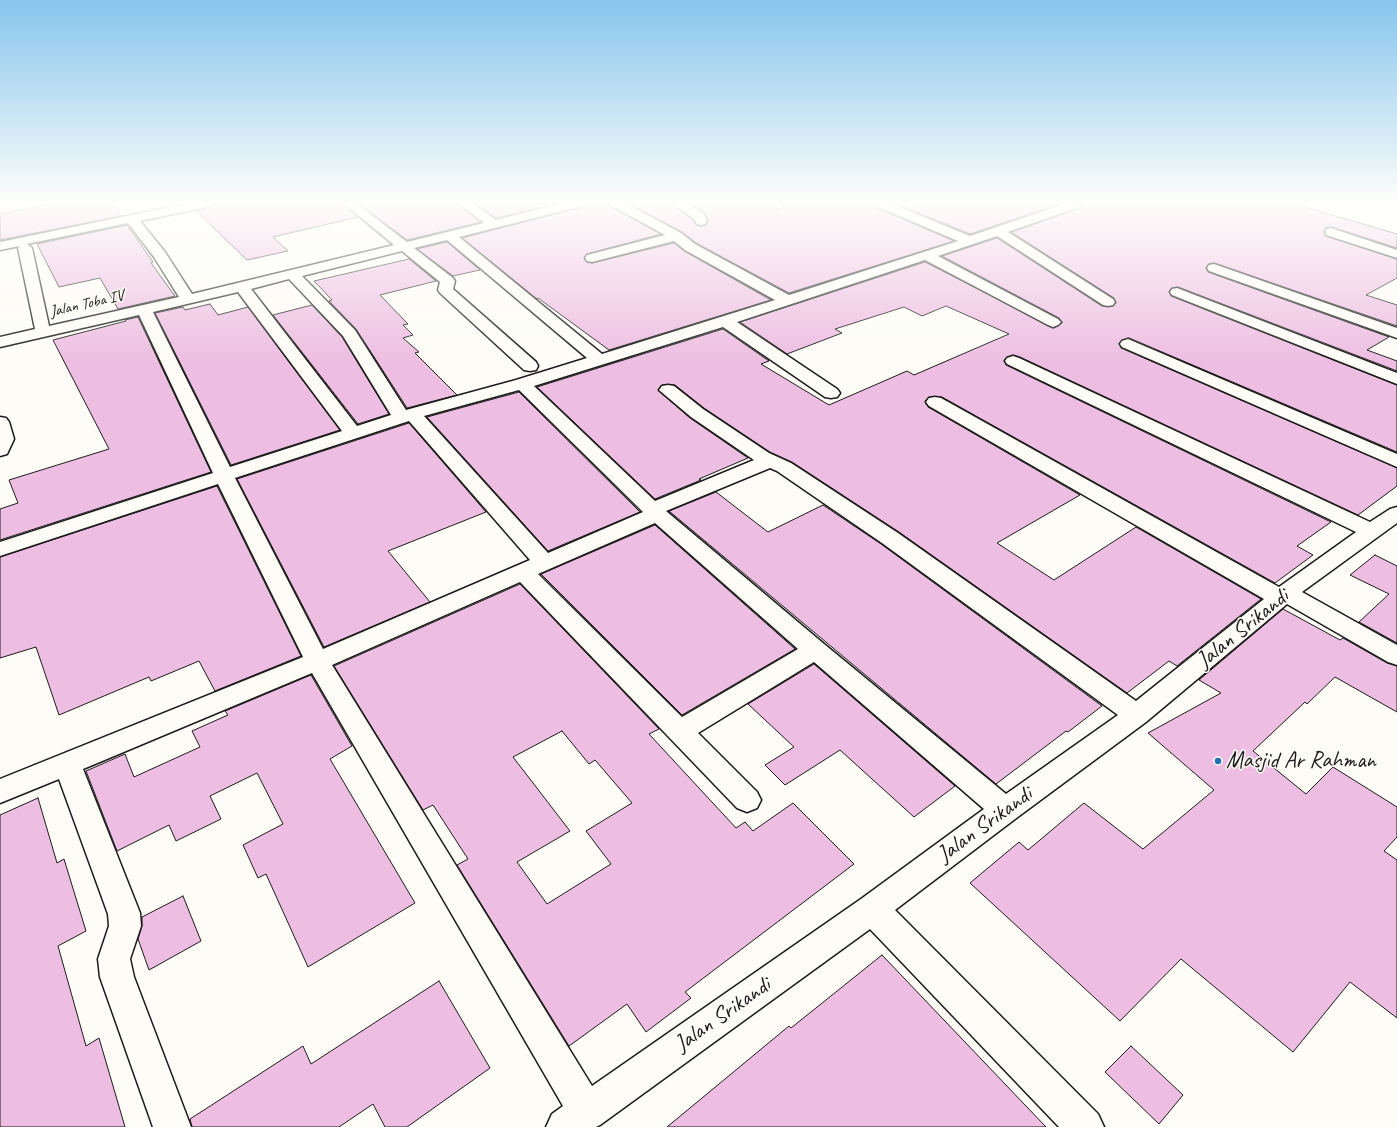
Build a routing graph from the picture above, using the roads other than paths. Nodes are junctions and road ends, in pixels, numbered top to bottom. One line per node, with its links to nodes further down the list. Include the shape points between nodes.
1 (27, 256): 22 (street)
2 (160, 256): 16 (street)
3 (366, 256): 13 (street, Jalan Toba IV)
4 (417, 256): 28 (street, via 448,280 445,290)
5 (474, 256): 26 (street)
6 (601, 256): 11 (street)
7 (704, 256): 17 (street)
8 (924, 256): 17 (street)
9 (927, 256): 21 (street)
10 (1036, 256): 18 (street)
11 (592, 258)
12 (1214, 268): 23 (street)
13 (292, 274): 14 (street, Jalan Toba IV); 33 (street, via 349,333)
14 (242, 287): 16 (street, Jalan Toba IV); 35 (street)
15 (1177, 292): 29 (street)
16 (188, 299): 19 (street, Jalan Toba IV)
17 (786, 300): 20 (street)
18 (1108, 302)
19 (144, 309): 22 (street, Jalan Toba IV); 39 (street)
20 (725, 322): 26 (street); 31 (street)
21 (1053, 322)
22 (43, 332): 24 (street, Jalan Toba IV)
23 (1397, 333)
24 (0, 342)
25 (1128, 344): 38 (street)
26 (599, 360): 28 (street)
27 (1013, 361): 42 (street)
28 (526, 375): 33 (street); 40 (street)
29 (1397, 379)
30 (668, 390): 37 (street, via 697,413)
31 (831, 393)
32 (935, 402): 45 (street)
33 (407, 416): 35 (street); 44 (street, via 464,471)
34 (0, 422): 36 (street, via 5,439)
35 (353, 434): 39 (street)
36 (0, 450)
37 (770, 460): 40 (street); 49 (street, via 890,538)
38 (1397, 461)
39 (224, 476): 43 (street); 48 (street)
40 (655, 511): 44 (street); 46 (street)
41 (1397, 513): 42 (street, Jalan Srikandi)
42 (1371, 531): 45 (street, Jalan Srikandi)
43 (0, 549)
44 (534, 567): 48 (street); 50 (street)
45 (1283, 596): 47 (street); 49 (street, Jalan Srikandi)
46 (814, 650): 50 (street); 54 (street)
47 (1397, 656)
48 (317, 660): 51 (street); 56 (street)
49 (1137, 715): 54 (street, Jalan Srikandi)
50 (679, 731): 53 (street)
51 (67, 763): 52 (street); 57 (street, via 124,913 125,926 114,959 117,977)
52 (0, 791)
53 (747, 800)
54 (1004, 810): 55 (street, Jalan Srikandi)
55 (872, 909): 56 (street, Jalan Srikandi); 58 (street)
56 (576, 1119)
57 (172, 1127)
58 (1085, 1127)

